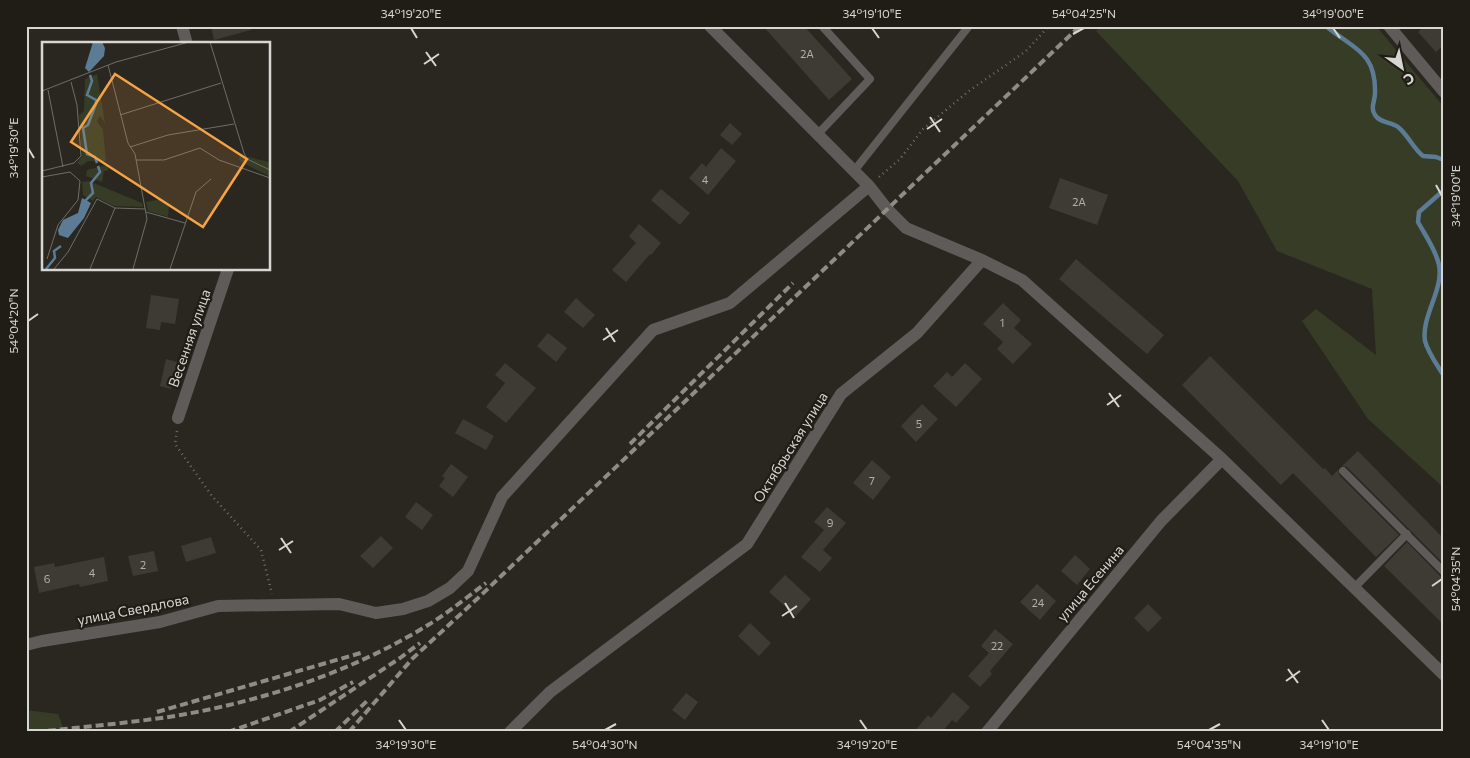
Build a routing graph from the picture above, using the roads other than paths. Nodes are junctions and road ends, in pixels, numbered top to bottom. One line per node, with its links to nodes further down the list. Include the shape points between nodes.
1 (182, 26): 6 (street)
2 (822, 26): 8 (lane, via 870,79)
3 (970, 26): 9 (lane)
4 (1389, 26): 7 (street)
5 (715, 28): 8 (street)
6 (186, 42)
7 (1444, 92)
8 (817, 135): 9 (street)
9 (854, 171): 10 (street)
10 (869, 186): 11 (street, via 906,228); 19 (street, улица Свердлова, via 730,303 653,330 502,497 468,571 450,588 428,601 376,613 339,604 218,606 160,622)
11 (982, 260): 14 (street, via 1022,280); 21 (street, Октябрьская улица, via 917,333 841,394 747,544 550,692)
12 (228, 270): 13 (street, Весенняя улица)
13 (178, 418)
14 (1222, 459): 18 (street); 22 (street, улица Есенина, via 1162,520)
15 (1343, 471): 16 (lane)
16 (1406, 534): 17 (lane); 18 (lane)
17 (1444, 572)
18 (1354, 588): 20 (street)
19 (26, 645)
20 (1444, 675)
21 (510, 732)
22 (987, 732)

